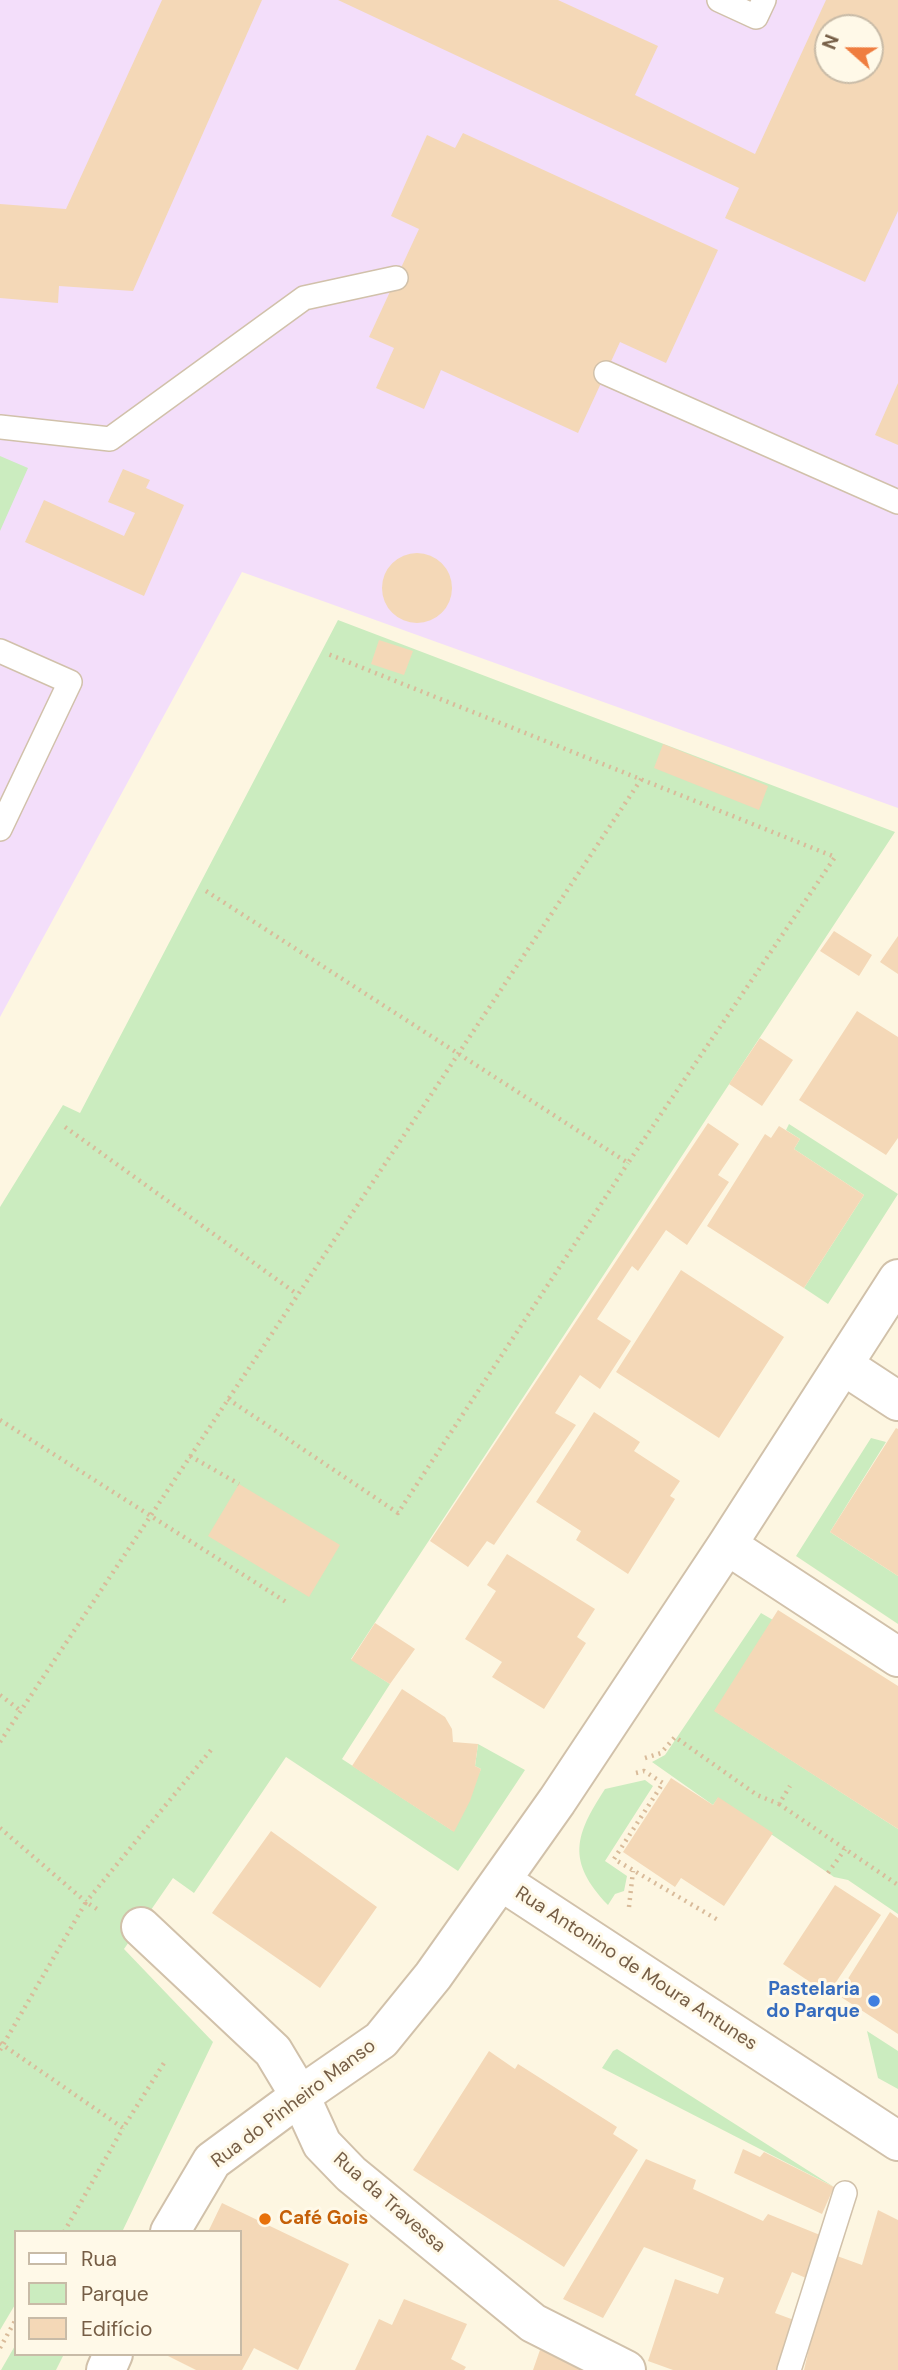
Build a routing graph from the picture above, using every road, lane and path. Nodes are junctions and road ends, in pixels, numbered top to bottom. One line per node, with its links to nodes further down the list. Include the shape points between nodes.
1 (719, 0): 2 (lane, via 756,17)
2 (764, 0)
3 (396, 278): 5 (lane, via 304,298 110,439)
4 (606, 373): 6 (lane)
5 (0, 427)
6 (898, 502)
7 (0, 651): 10 (lane, via 70,682)
8 (327, 654): 9 (path)
9 (642, 778): 12 (path); 14 (path, via 835,857)
10 (0, 829)
11 (206, 891): 12 (path)
12 (457, 1054): 14 (path); 16 (path)
13 (65, 1127): 16 (path)
14 (628, 1163): 18 (path, via 398,1513)
15 (898, 1279): 17 (street, Rua Antonino de Moura Antunes)
16 (297, 1294): 18 (path)
17 (843, 1365): 19 (street); 24 (street, Rua Antonino de Moura Antunes)
18 (228, 1399): 21 (path)
19 (898, 1401)
20 (0, 1420): 23 (path)
21 (190, 1456): 22 (path); 23 (path)
22 (239, 1484)
23 (150, 1514): 25 (path); 28 (path)
24 (727, 1545): 26 (street); 39 (street, Rua Antonino de Moura Antunes)
25 (286, 1602)
26 (898, 1657)
27 (0, 1695): 28 (path)
28 (21, 1711): 29 (path)
29 (0, 1742)
30 (211, 1750): 41 (path)
31 (636, 1760): 34 (path, via 661,1753 675,1737 757,1795)
32 (656, 1779): 37 (path, via 663,1783 614,1858)
33 (790, 1786): 34 (path)
34 (779, 1804): 36 (path)
35 (0, 1828): 41 (path)
36 (845, 1849): 38 (path); 40 (path)
37 (633, 1870): 42 (path); 43 (path)
38 (828, 1873)
39 (502, 1881): 47 (street, Rua do Pinheiro Manso, via 381,2039); 49 (street, Rua Antonino de Moura Antunes)
40 (898, 1885)
41 (86, 1902): 44 (path, via 125,1928); 45 (path)
42 (629, 1908)
43 (718, 1920)
44 (141, 1927): 47 (street, Rua da Travessa, via 273,2051)
45 (1, 2046): 48 (path)
46 (164, 2063): 48 (path)
47 (300, 2096): 52 (street, Rua do Pinheiro Manso, via 212,2161); 55 (street, Rua da Travessa, via 322,2144 351,2174 533,2323)
48 (123, 2128): 51 (path)
49 (898, 2141)
50 (845, 2193): 56 (lane)
51 (65, 2230)
52 (171, 2230)
53 (14, 2323): 54 (path)
54 (0, 2348)
55 (626, 2370)
56 (789, 2370)

